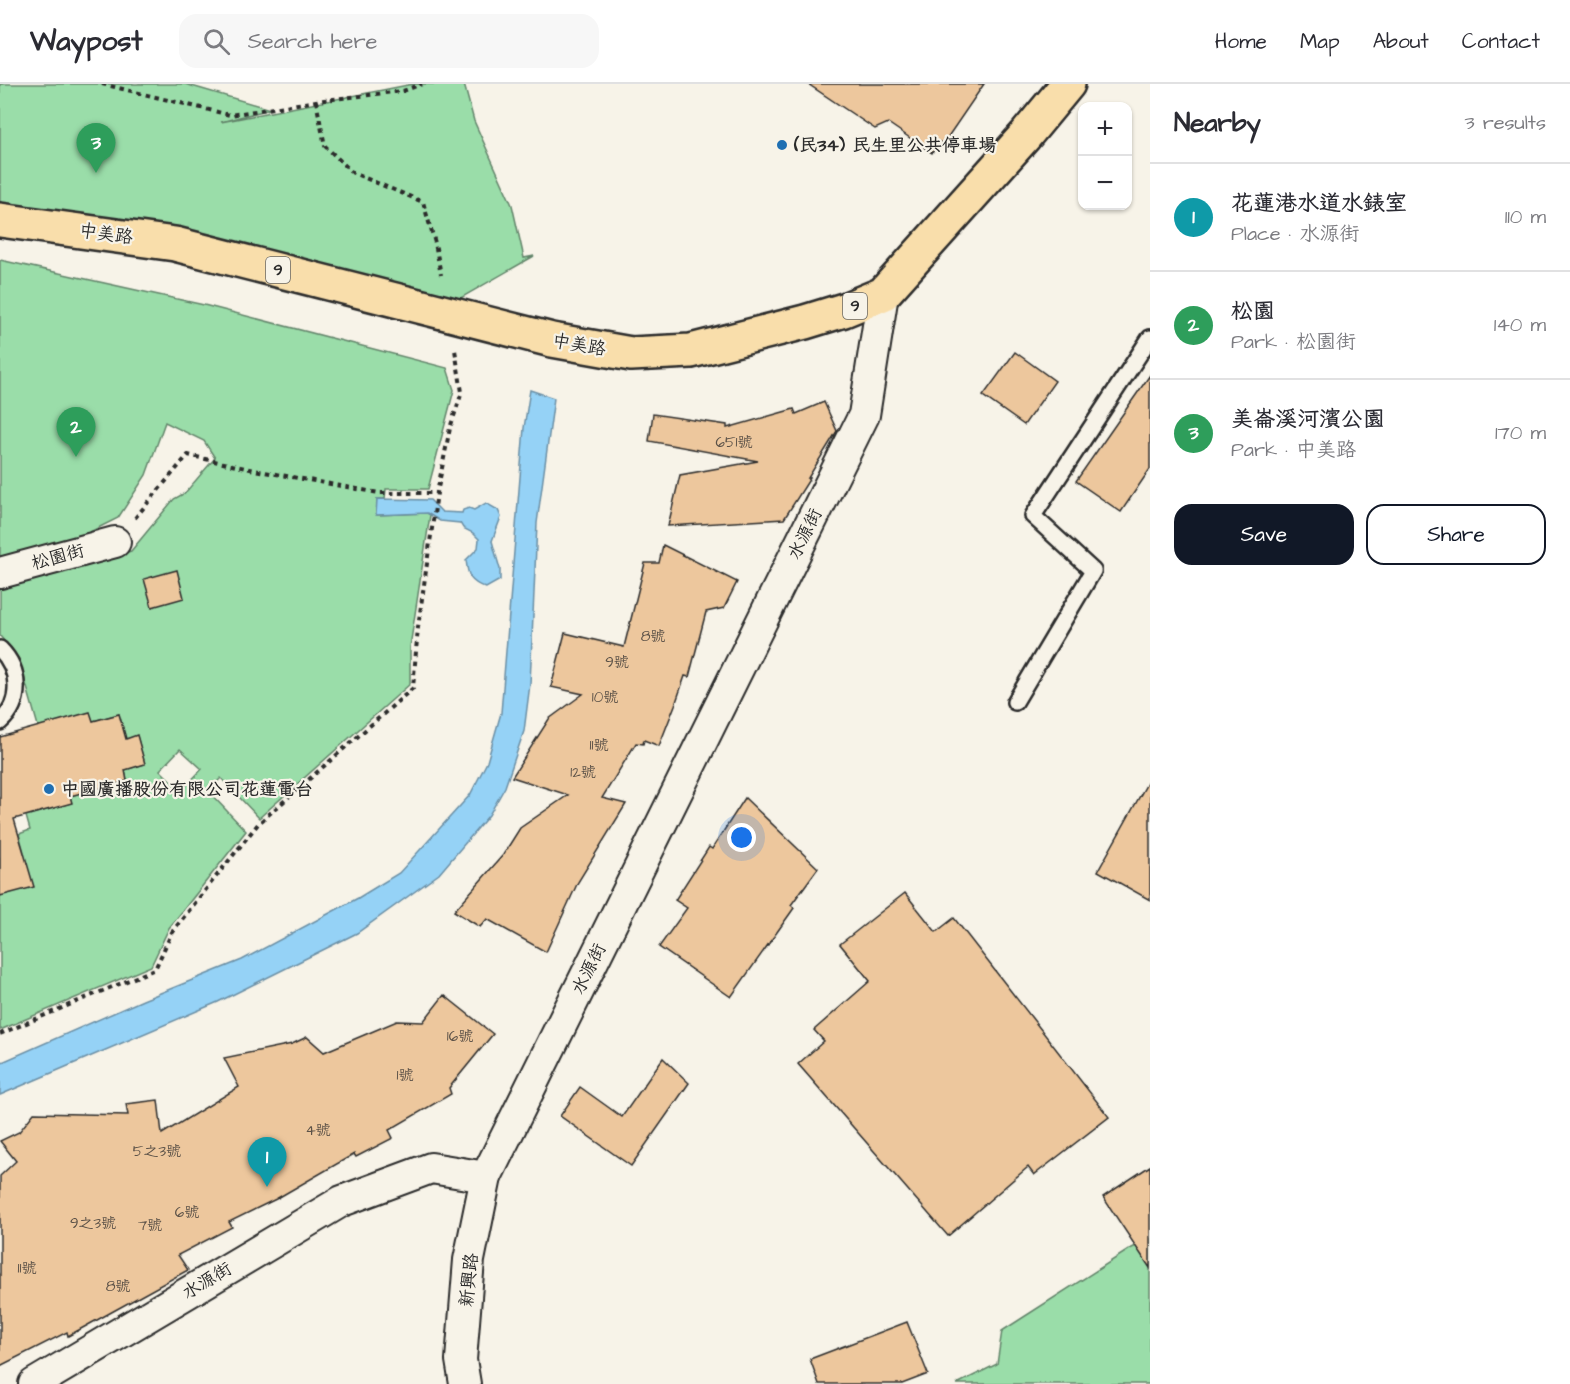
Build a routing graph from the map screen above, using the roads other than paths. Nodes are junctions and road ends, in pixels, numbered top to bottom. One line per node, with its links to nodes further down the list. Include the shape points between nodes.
1 (1068, 84): 3 (main road, 中美路 / 9)
2 (0, 220): 3 (main road, 中美路 / 9, via 175,244 552,340 631,354 691,351 805,322)
3 (883, 294): 10 (street, 水源街, via 864,415)
4 (1150, 338): 8 (lane, via 1033,516 1092,571)
5 (116, 542): 6 (street, 松園街)
6 (0, 573)
7 (0, 649): 9 (lane, via 15,672 17,689 13,706)
8 (1015, 702)
9 (0, 722)
10 (486, 1177): 11 (street, 水源街, via 431,1168 342,1201); 12 (street, 新興路, via 470,1260 461,1360)
11 (34, 1384)
12 (465, 1384)

